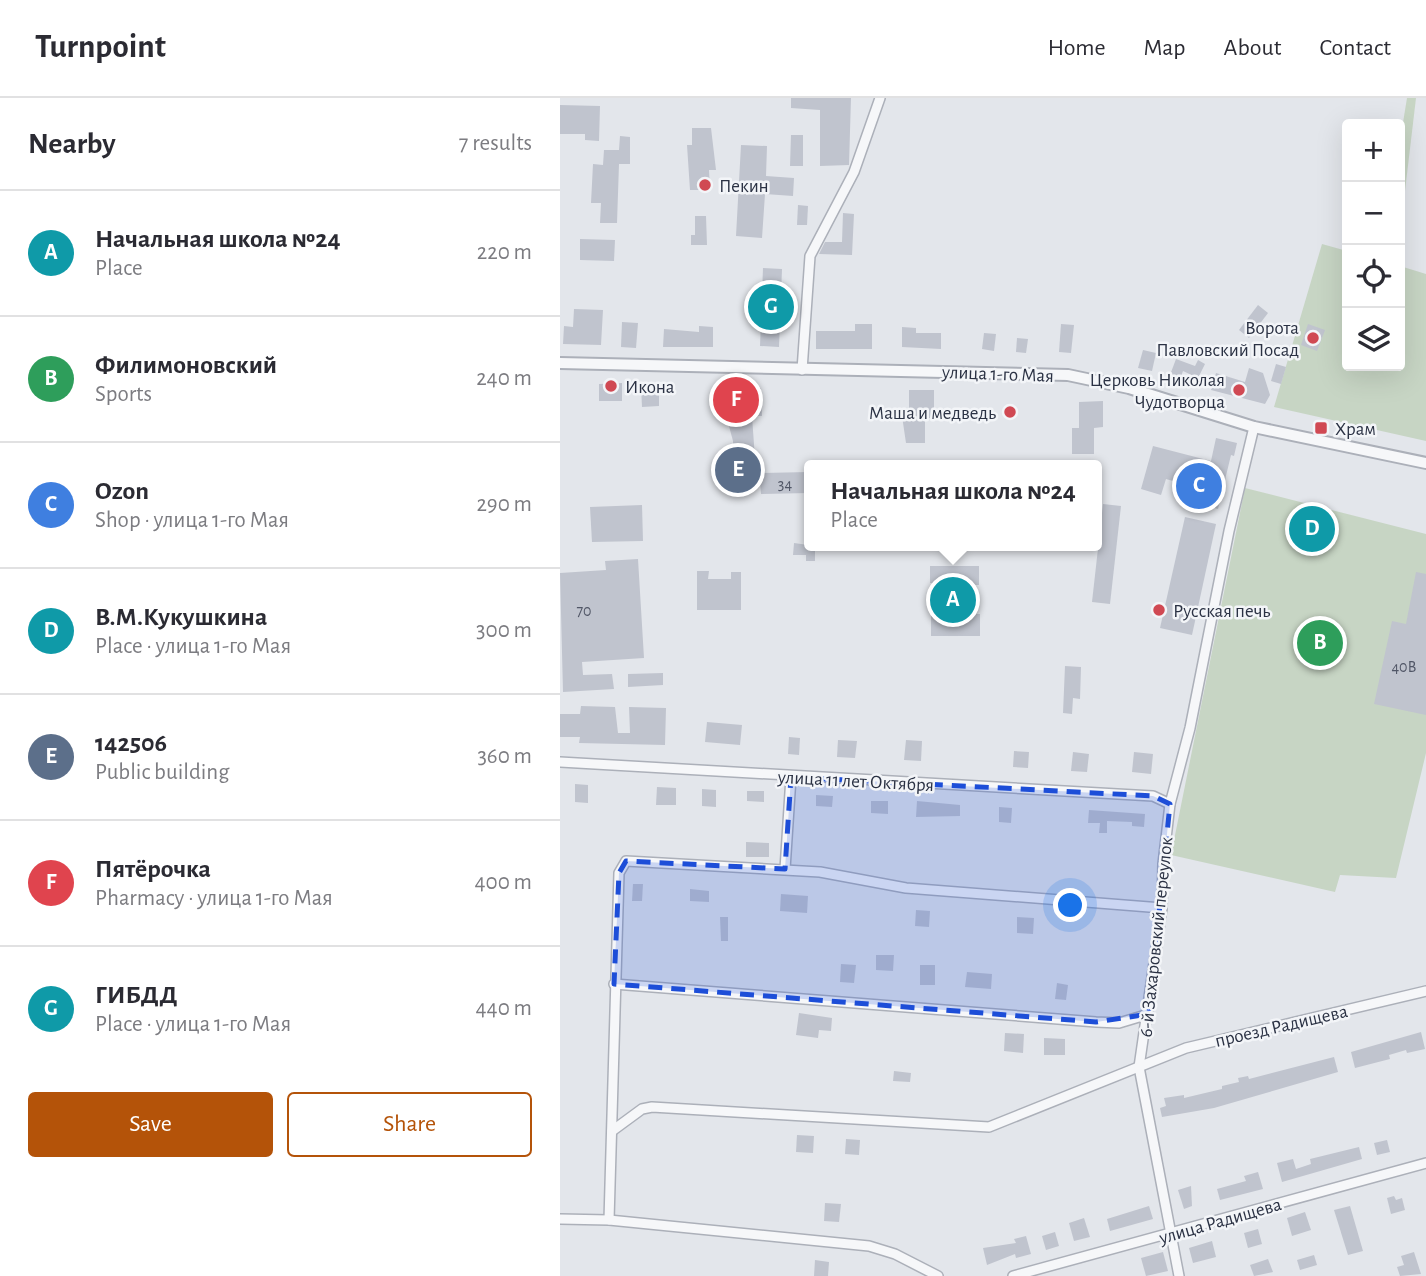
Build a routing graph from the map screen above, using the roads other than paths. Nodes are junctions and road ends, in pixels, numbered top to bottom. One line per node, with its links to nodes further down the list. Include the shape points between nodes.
1 (880, 98): 3 (street, via 854,172 810,256)
2 (560, 363): 3 (street, улица 1-го Мая)
3 (802, 370): 4 (street, улица 1-го Мая, via 1068,375 1129,388)
4 (1254, 427): 5 (street, улица 1-го Мая); 8 (street, 6-й Захаровский переулок)
5 (1426, 463)
6 (560, 762): 7 (street, улица 11 лет Октября)
7 (791, 777): 8 (street, улица 11 лет Октября, via 1153,796); 9 (street)
8 (1170, 804): 10 (street, 6-й Захаровский переулок)
9 (785, 869): 10 (street, via 906,888); 11 (street, via 626,861 619,873)
10 (1162, 908): 13 (street, 6-й Захаровский переулок)
11 (614, 984): 13 (street, via 1096,1022 1119,1023); 15 (street)
12 (1426, 991): 14 (street, проезд Радищева, via 1186,1048)
13 (1149, 1014): 14 (street, 6-й Захаровский переулок)
14 (1139, 1067): 15 (street, проезд Радищева, via 989,1127 652,1107); 19 (street, 6-й Захаровский переулок)
15 (612, 1131): 18 (street)
16 (1426, 1163): 19 (street, улица Радищева)
17 (560, 1219): 18 (street)
18 (609, 1220): 20 (street, via 870,1246)
19 (1170, 1234): 21 (street, улица Радищева); 22 (street, 6-й Захаровский переулок)
20 (938, 1276)
21 (1013, 1276)
22 (1179, 1276)

